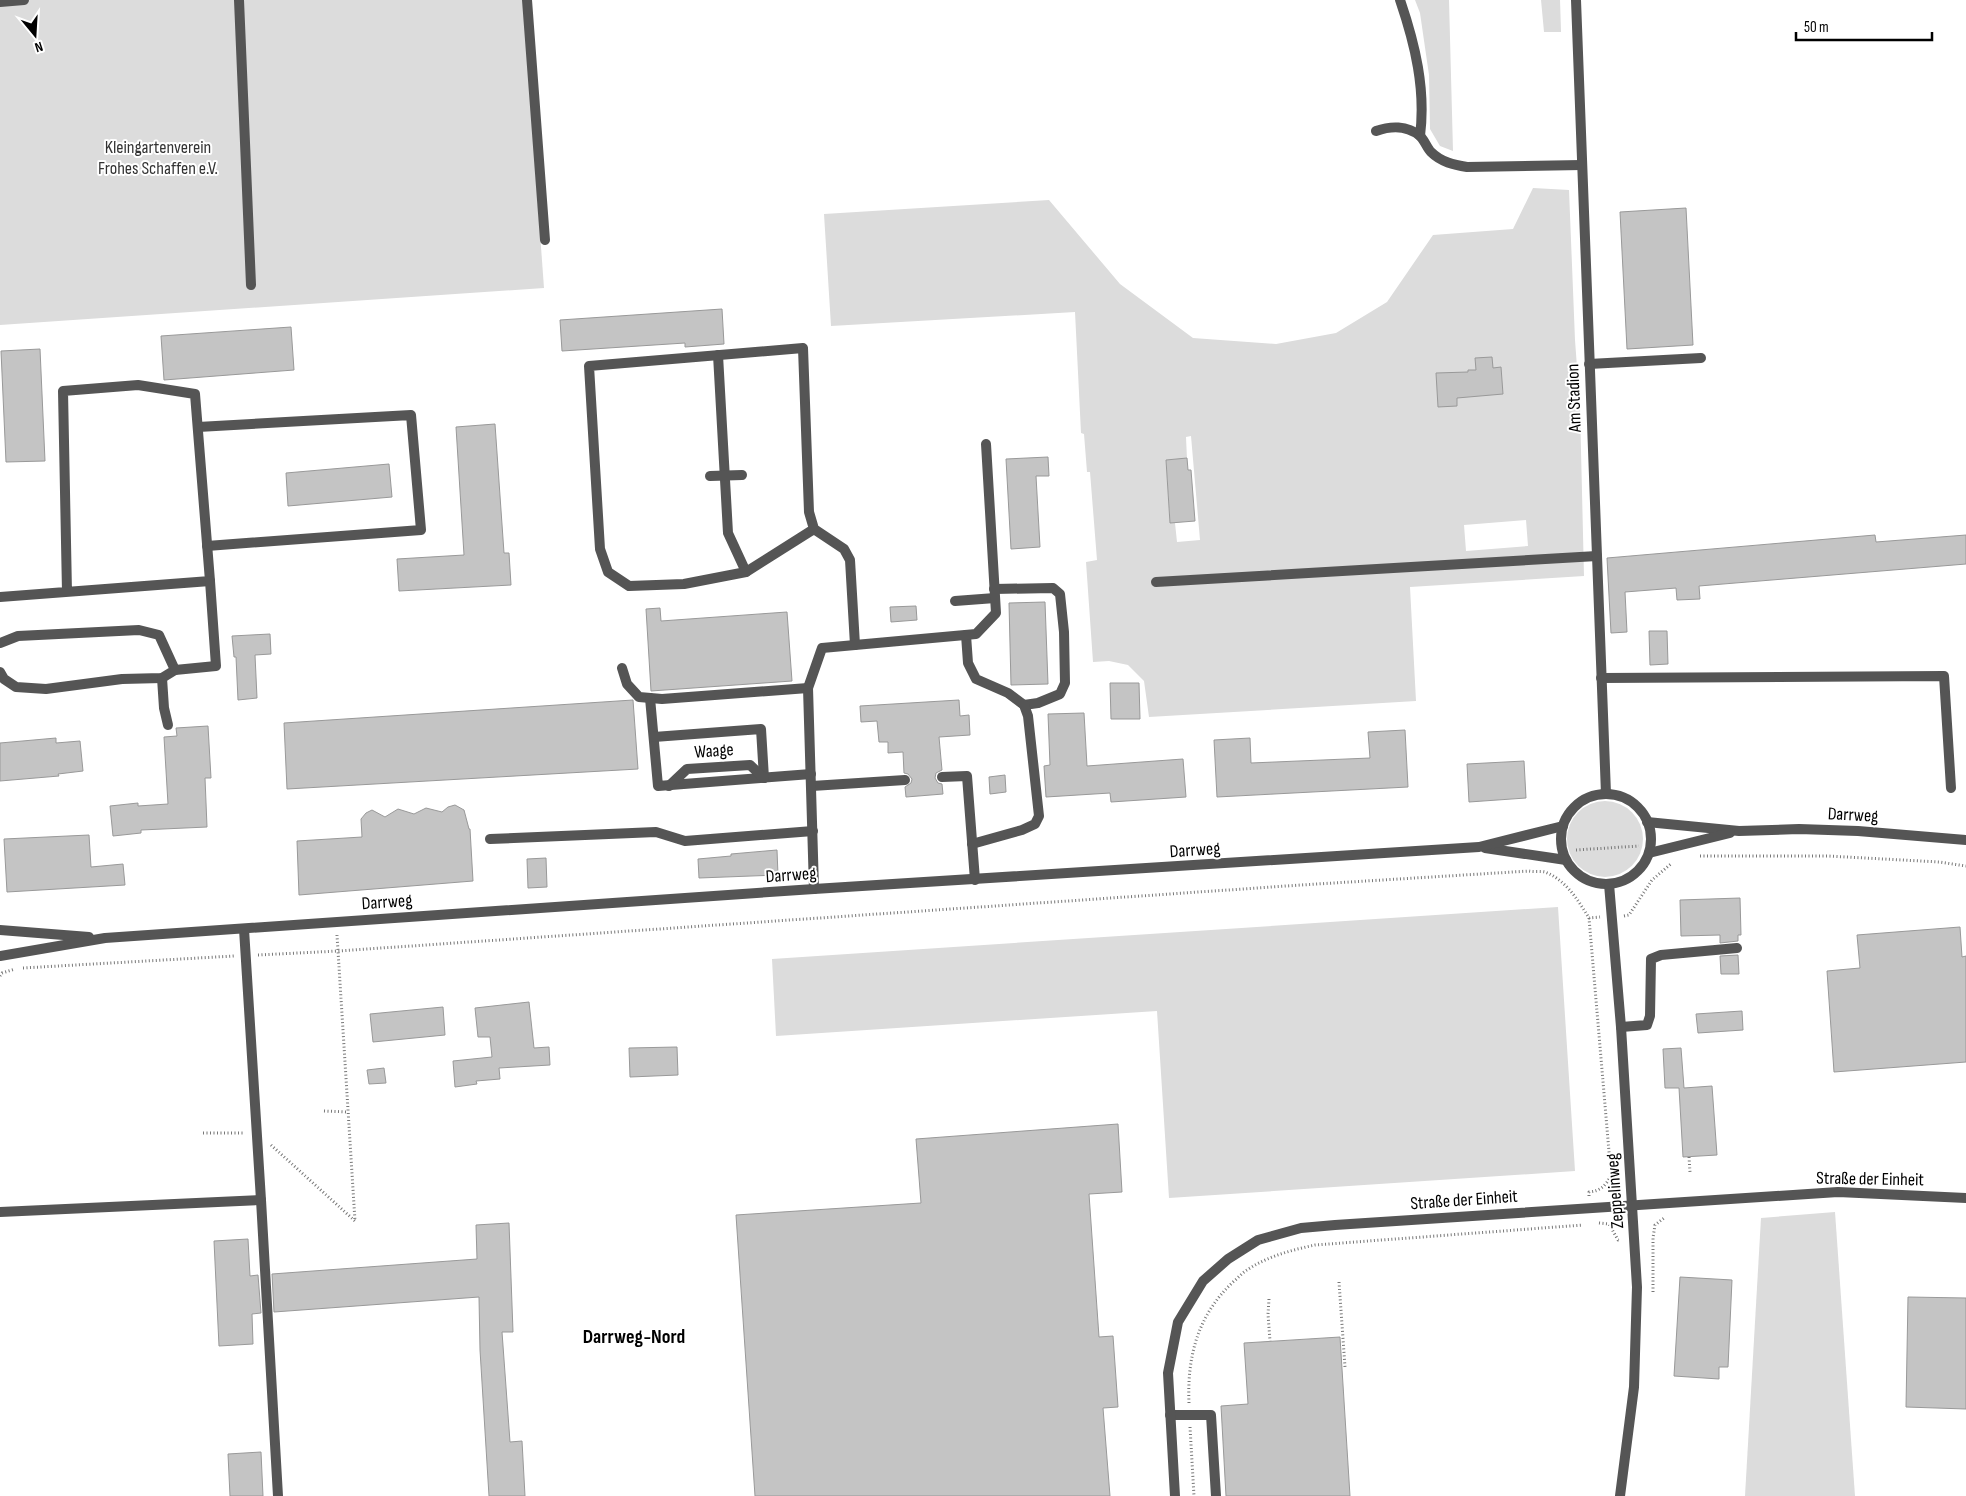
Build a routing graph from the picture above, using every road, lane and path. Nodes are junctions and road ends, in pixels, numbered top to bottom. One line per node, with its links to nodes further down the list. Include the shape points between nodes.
1 (24, 0): 6 (street)
2 (239, 0): 11 (street)
3 (527, 0): 10 (street)
4 (1400, 0): 8 (street, via 1416,51 1422,116)
5 (1576, 0): 9 (street, Am Stadion)
6 (0, 2)
7 (1376, 131): 8 (street, via 1386,127 1403,128)
8 (1420, 136): 9 (street, via 1432,153 1449,164 1467,167)
9 (1582, 165): 14 (street, Am Stadion)
10 (545, 240)
11 (251, 285)
12 (718, 354): 17 (street); 20 (street, via 804,348 809,512); 23 (street, via 589,366 600,549 608,572 629,586 684,584)
13 (1700, 358): 14 (street)
14 (1590, 364): 22 (street, Am Stadion)
15 (198, 427): 21 (street); 21 (street, via 411,415 421,520 421,530); 26 (street, via 195,394 138,385 63,391)
16 (986, 444): 27 (street)
17 (725, 475): 18 (street); 19 (street); 23 (street, via 728,532)
18 (742, 475)
19 (710, 476)
20 (814, 529): 23 (street); 32 (street, via 844,549 850,560)
21 (207, 546): 24 (street)
22 (1597, 556): 25 (street); 37 (street, Am Stadion)
23 (746, 572)
24 (210, 581): 26 (street); 34 (street, via 216,666)
25 (1156, 582)
26 (67, 592): 28 (street)
27 (994, 594): 29 (street); 30 (street, via 996,613 976,634); 40 (street, via 1053,588 1060,594 1065,683 1060,694)
28 (0, 597)
29 (955, 601)
30 (966, 635): 32 (street); 40 (street, via 968,663 976,679 1008,693)
31 (0, 643): 34 (street, via 18,636 139,630 159,635)
32 (855, 645): 38 (street, via 822,648)
33 (622, 668): 39 (street, via 627,684 639,697)
34 (175, 670): 36 (street)
35 (0, 672): 36 (street, via 16,687 46,689 122,679)
36 (162, 678): 41 (street)
37 (1601, 678): 49 (street, via 1944,676); 50 (street, Am Stadion)
38 (808, 688): 39 (street); 43 (street)
39 (650, 698): 42 (street)
40 (1024, 705): 57 (street, via 1039,816 1035,824 1022,830)
41 (168, 725)
42 (654, 737): 45 (street, via 760,729); 47 (street, via 658,786)
43 (811, 774): 45 (street); 48 (street)
44 (942, 777): 57 (street, via 967,776)
45 (764, 778): 47 (street); 47 (street, Waage, via 750,765 687,769)
46 (905, 780): 48 (street)
47 (668, 786)
48 (812, 786): 53 (street)
49 (1951, 788)
50 (1606, 794): 51 (street, via 1630,802); 52 (street, via 1592,796 1579,803)
51 (1647, 822): 54 (street, Darrweg); 59 (street)
52 (1563, 826): 58 (street, Darrweg); 60 (street)
53 (813, 831): 55 (street, via 685,841 656,832); 66 (street)
54 (1739, 831): 56 (street, Darrweg, via 1858,831); 59 (street, Darrweg)
55 (490, 839)
56 (1966, 840)
57 (972, 844): 64 (street)
58 (1479, 848): 60 (street, Darrweg); 64 (street, Darrweg)
59 (1650, 849): 60 (path); 65 (street, via 1635,872)
60 (1564, 855): 65 (street, via 1584,878)
61 (1691, 857): 63 (path, via 1828,856)
62 (1675, 861): 67 (path, via 1652,880 1629,915)
63 (1966, 866)
64 (975, 880): 66 (street, Darrweg)
65 (1609, 884): 67 (street, Zeppelinweg)
66 (814, 889): 69 (street, Darrweg)
67 (1612, 917): 68 (path); 78 (street, Zeppelinweg)
68 (1589, 918): 74 (path, via 1577,897 1564,884 1544,872 1529,871); 88 (path, via 1611,1175 1602,1188 1588,1192)
69 (336, 922): 70 (street, Darrweg); 74 (path)
70 (244, 929): 72 (street, Darrweg); 75 (street)
71 (0, 930): 72 (street, Darrweg)
72 (105, 938): 76 (street, Darrweg)
73 (1737, 948): 78 (street, via 1661,955 1651,959 1647,1025)
74 (338, 951): 75 (path); 80 (path)
75 (246, 955): 77 (path, via 17,968); 82 (street)
76 (0, 956)
77 (0, 976)
78 (1621, 1027): 87 (street, Zeppelinweg)
79 (324, 1111): 80 (path)
80 (348, 1112): 82 (path, via 355,1221)
81 (202, 1133): 82 (path)
82 (257, 1133): 86 (street)
83 (1689, 1157): 84 (path)
84 (1690, 1172)
85 (1966, 1198): 87 (street, Straße der Einheit, via 1838,1192)
86 (261, 1200): 89 (street); 96 (street)
87 (1632, 1205): 88 (street, Straße der Einheit); 100 (street, Zeppelinweg, via 1637,1287 1634,1387)
88 (1590, 1208): 94 (street, Straße der Einheit, via 1301,1228 1258,1240 1228,1259 1203,1281 1178,1322 1168,1373); 95 (path, via 1591,1224 1315,1244 1281,1253 1246,1270 1219,1296 1201,1325 1190,1361)
89 (0, 1212)
90 (1339, 1282): 93 (path)
91 (1269, 1299): 92 (path)
92 (1270, 1341)
93 (1345, 1367)
94 (1170, 1415): 95 (street); 97 (street, Straße der Einheit)
95 (1190, 1415): 98 (path); 99 (street, via 1212,1415)
96 (278, 1496)
97 (1175, 1496)
98 (1194, 1496)
99 (1216, 1496)
100 (1620, 1496)

